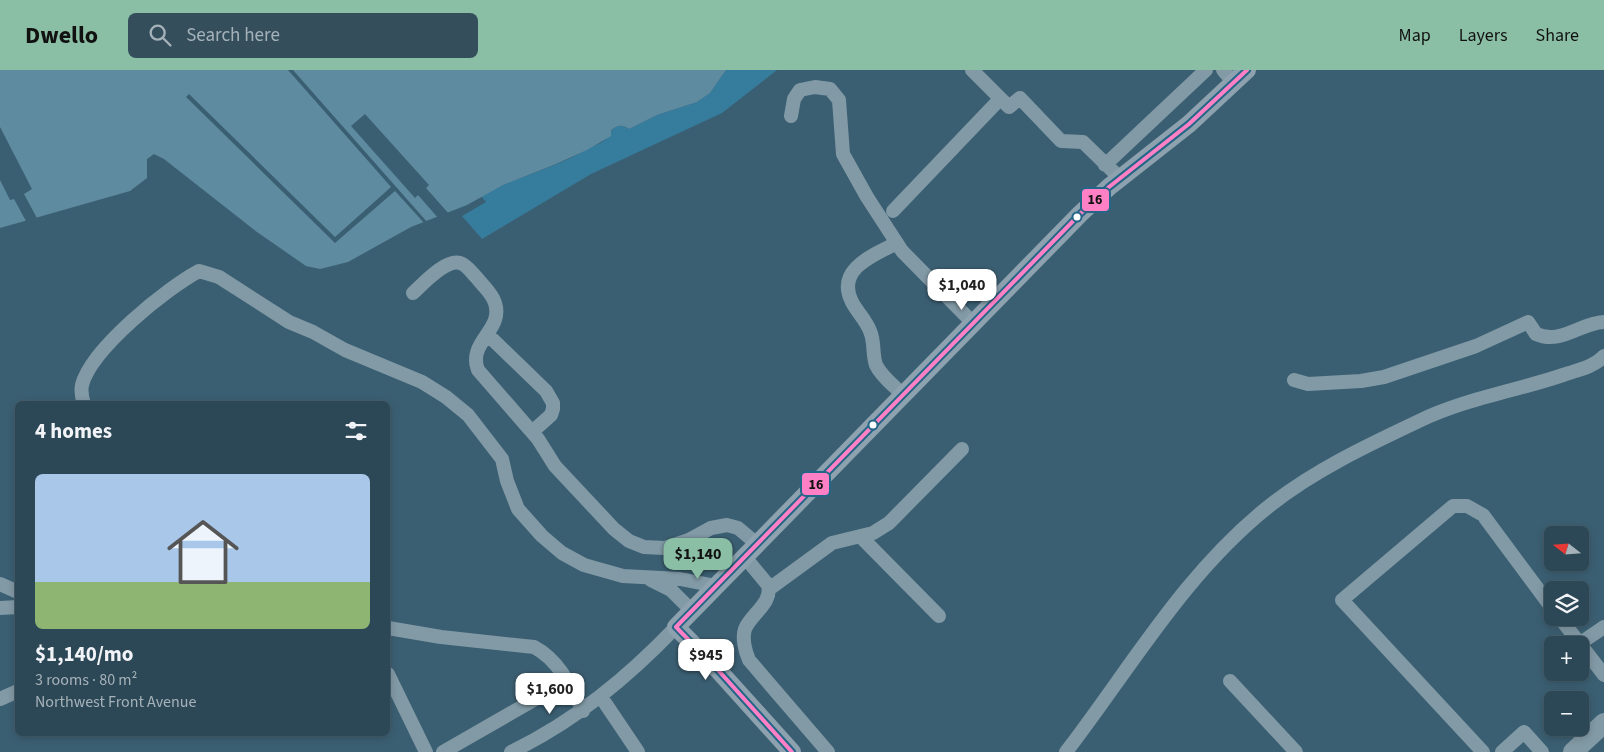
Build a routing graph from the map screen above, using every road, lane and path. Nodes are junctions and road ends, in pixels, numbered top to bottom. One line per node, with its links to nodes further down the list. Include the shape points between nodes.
1 (972, 70): 5 (street)
2 (1206, 70): 7 (street)
3 (1247, 70): 4 (main road)
4 (1228, 76): 8 (main road, via 1190,124)
5 (1000, 99): 7 (street, via 1009,107 1020,98 1061,140 1083,142); 9 (street)
6 (791, 116): 10 (street, via 794,99 800,90 830,89 839,100 843,154)
7 (1105, 165): 8 (street)
8 (1120, 178): 13 (main road)
9 (893, 211)
10 (897, 243): 13 (street); 17 (street, via 858,264 847,287 850,299 872,334 876,366)
11 (413, 293): 14 (street, via 445,266 460,263 489,292 495,303 496,315)
12 (1604, 322): 16 (street, via 1551,338 1536,334 1528,322 1476,346 1384,377 1308,384)
13 (973, 323): 17 (main road)
14 (487, 334): 19 (street, via 476,355 478,370); 19 (street, via 553,403 550,415)
15 (1604, 356): 55 (street, via 1580,369 1420,420 1314,474 1289,491 1237,534 1190,585)
16 (1294, 380)
17 (902, 394): 22 (main road)
18 (84, 401): 23 (street, via 81,386 87,372 112,340 161,296 199,271 219,278 289,322 345,350 414,378 446,397 468,415 502,459 506,481 518,508 542,536 562,553 584,565 622,576)
19 (532, 432): 22 (street, via 555,466 614,530 629,541 644,548 665,548 727,525 738,528)
20 (962, 449): 21 (street, via 889,523 874,534)
21 (861, 538): 26 (street, via 832,543); 32 (street)
22 (751, 550): 25 (main road); 26 (street)
23 (642, 577): 25 (street, via 680,579); 31 (street, via 671,590)
24 (0, 584): 27 (street)
25 (716, 586): 31 (main road)
26 (769, 589): 54 (street, via 766,600 746,628 748,660)
27 (15, 591)
28 (1544, 597): 57 (street, via 1483,515 1466,506 1453,506 1342,600)
29 (15, 607): 30 (street)
30 (0, 608)
31 (692, 611): 34 (main road)
32 (940, 616)
33 (1566, 626): 37 (street)
34 (676, 627): 45 (street); 53 (main road)
35 (1604, 627): 38 (street)
36 (390, 628): 42 (street, via 534,647 546,653)
37 (1574, 636)
38 (1589, 638)
39 (1589, 656): 40 (street)
40 (1604, 675)
41 (390, 678): 49 (street)
42 (567, 681): 47 (street); 50 (street)
43 (1230, 681): 56 (street)
44 (15, 692): 46 (street)
45 (600, 697): 47 (street); 52 (street)
46 (0, 699)
47 (583, 710): 51 (street)
48 (1604, 723): 60 (highway)
49 (425, 749): 50 (street)
50 (443, 752)
51 (511, 752)
52 (638, 752)
53 (792, 752)
54 (828, 752)
55 (1066, 752)
56 (1296, 752)
57 (1483, 752)
58 (1502, 752): 59 (street, via 1524,732)
59 (1542, 752)
60 (1573, 752)

